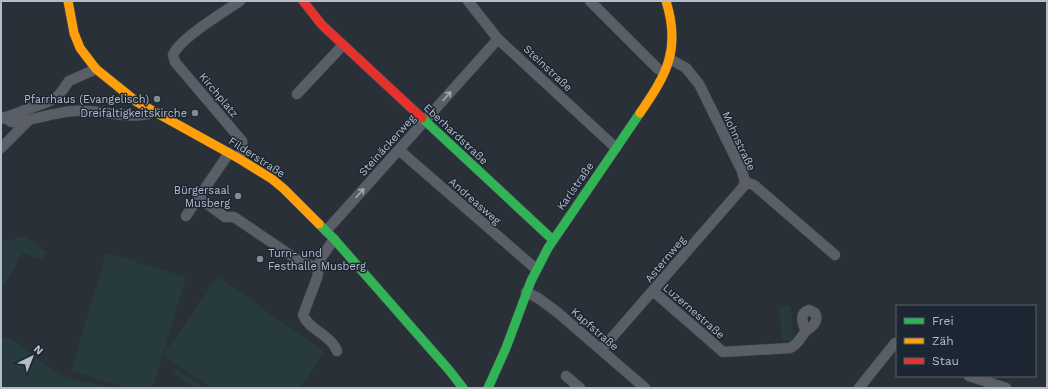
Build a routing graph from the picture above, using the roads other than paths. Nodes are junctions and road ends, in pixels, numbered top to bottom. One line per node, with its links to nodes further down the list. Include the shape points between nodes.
1 (68, 1): 10 (street, Filderstraße, via 74,33 80,48)
2 (240, 1): 20 (street, Kirchplatz, via 194,33 176,48 173,55 175,62 242,141 242,154)
3 (303, 1): 8 (street, Eberhardstraße, via 317,20)
4 (590, 1): 11 (street)
5 (666, 1): 9 (street, Karlstraße, via 673,35)
6 (472, 3): 7 (street, Steinstraße)
7 (498, 39): 16 (street, Steinäckerweg, one-way to 7); 18 (street, Steinstraße)
8 (343, 45): 12 (street); 16 (street, Eberhardstraße)
9 (670, 59): 18 (street, Karlstraße, via 657,88); 21 (street, Mohnstraße, via 686,68 699,84)
10 (96, 69): 13 (street, Filderstraße, via 130,98); 14 (street, via 69,81 50,101)
11 (658, 69)
12 (297, 94)
13 (155, 112): 15 (street, via 139,116 74,111); 20 (street, Filderstraße)
14 (3, 118): 15 (street, via 11,122)
15 (28, 121): 17 (street)
16 (425, 121): 19 (street, Steinäckerweg); 25 (street, Eberhardstraße)
17 (1, 148)
18 (616, 148): 25 (street, Karlstraße)
19 (399, 150): 24 (street, Steinäckerweg, one-way to 19); 28 (street, Andreasweg)
20 (234, 155): 22 (street); 24 (street, Filderstraße, via 272,179)
21 (745, 182): 26 (street, Mohnstraße, via 754,184); 29 (street, Asternweg)
22 (198, 198): 23 (street); 27 (street, via 225,217 234,217 299,261)
23 (186, 216)
24 (330, 235): 27 (street, Steinäckerweg); 37 (street, Filderstraße)
25 (553, 240): 28 (street, Karlstraße)
26 (835, 255)
27 (318, 268): 34 (street, Steinäckerweg, via 303,315)
28 (536, 269): 30 (street, Karlstraße)
29 (653, 291): 31 (street, Luzernestraße, via 723,352 790,348); 33 (street, Asternweg)
30 (526, 292): 33 (street, Kapfstraße, via 551,307); 38 (street, Karlstraße, via 503,357)
31 (806, 331)
32 (895, 343): 41 (street)
33 (601, 350): 40 (street, Kapfstraße)
34 (337, 351)
35 (566, 376): 39 (street)
36 (973, 377): 42 (street)
37 (462, 388)
38 (488, 388)
39 (580, 388)
40 (645, 388)
41 (859, 388)
42 (1006, 388)

